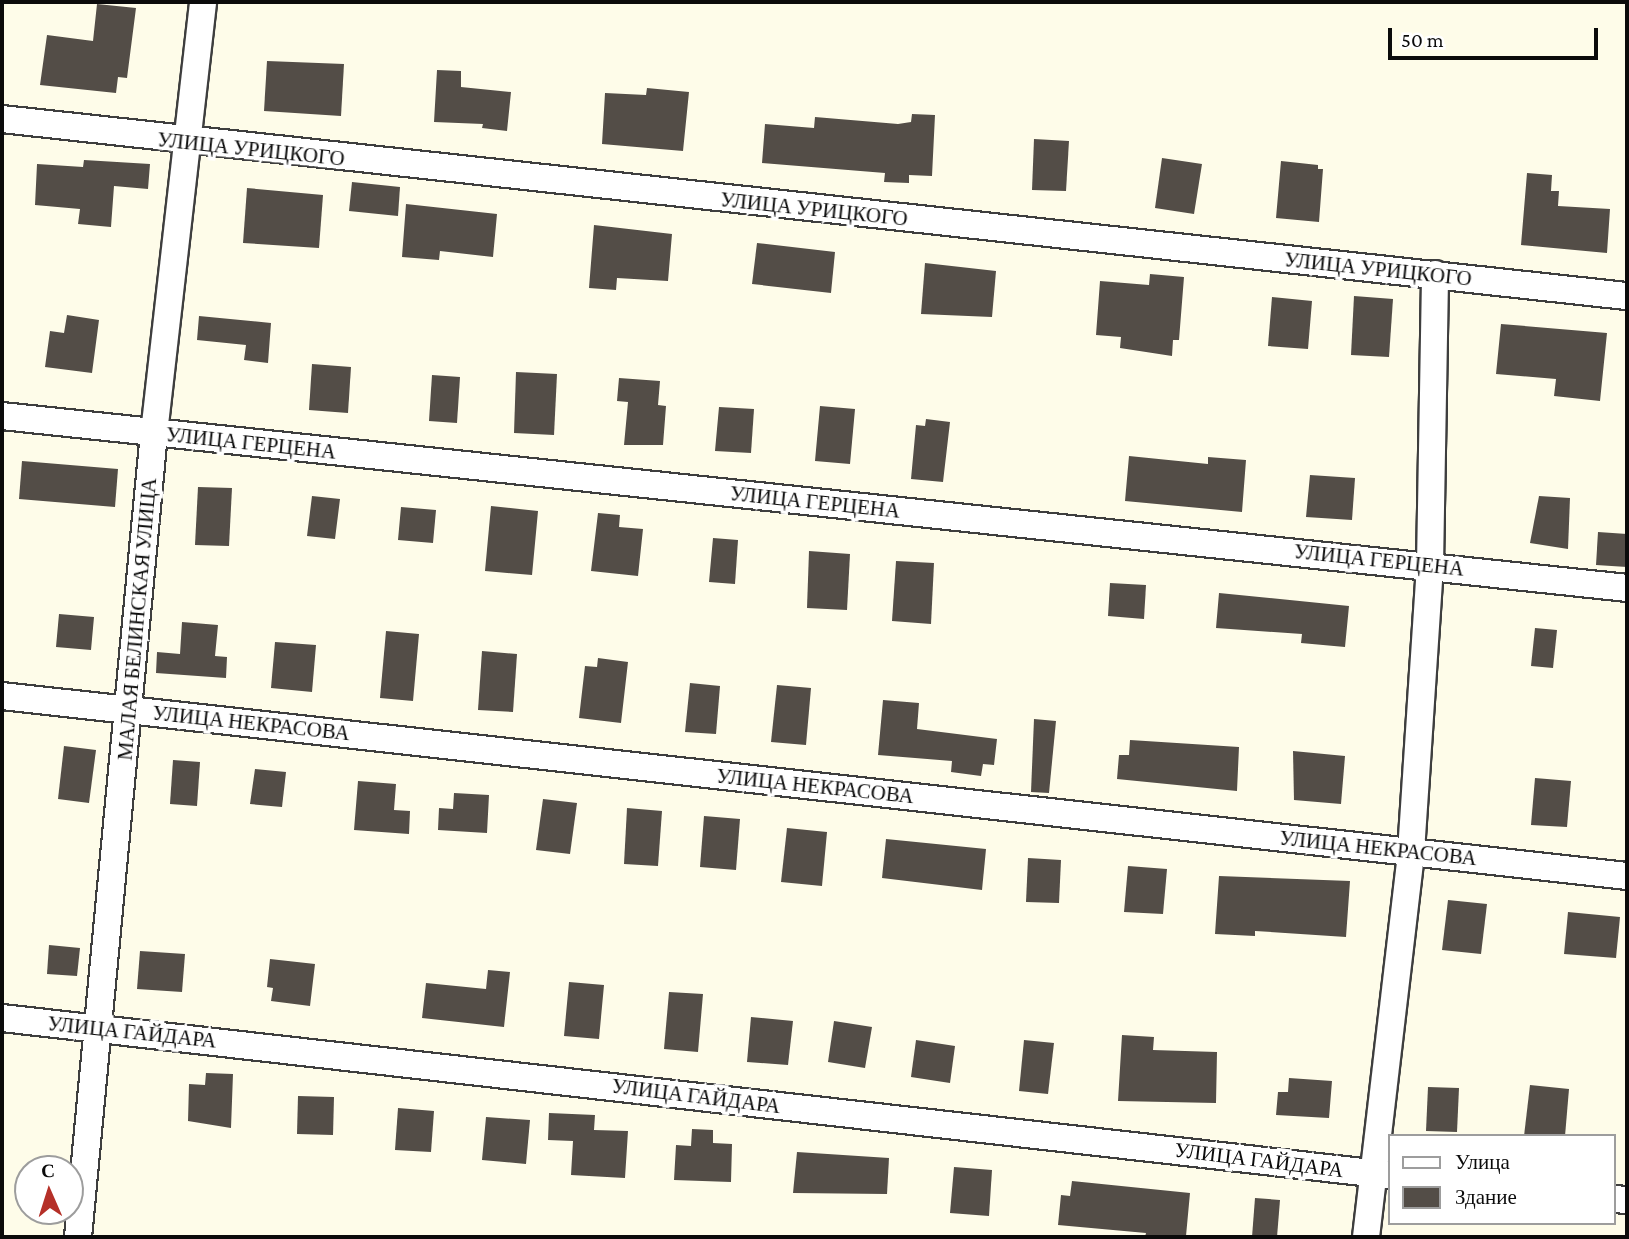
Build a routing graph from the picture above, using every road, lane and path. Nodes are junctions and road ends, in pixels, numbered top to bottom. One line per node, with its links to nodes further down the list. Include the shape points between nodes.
1 (203, 2): 3 (street, МАЛАЯ БЕЛИНСКАЯ УЛИЦА)
2 (2, 119): 3 (street, УЛИЦА УРИЦКОГО)
3 (185, 142): 4 (street, УЛИЦА УРИЦКОГО); 7 (street, МАЛАЯ БЕЛИНСКАЯ УЛИЦА)
4 (1435, 274): 5 (street, УЛИЦА УРИЦКОГО); 8 (street)
5 (1627, 296)
6 (2, 416): 7 (street, УЛИЦА ГЕРЦЕНА)
7 (154, 433): 8 (street, УЛИЦА ГЕРЦЕНА); 11 (street, МАЛАЯ БЕЛИНСКАЯ УЛИЦА)
8 (1430, 565): 9 (street, УЛИЦА ГЕРЦЕНА); 12 (street)
9 (1627, 588)
10 (2, 696): 11 (street, УЛИЦА НЕКРАСОВА)
11 (129, 709): 12 (street, УЛИЦА НЕКРАСОВА); 15 (street, МАЛАЯ БЕЛИНСКАЯ УЛИЦА)
12 (1411, 852): 13 (street, УЛИЦА НЕКРАСОВА); 16 (street)
13 (1627, 876)
14 (2, 1018): 15 (street, УЛИЦА ГАЙДАРА)
15 (97, 1028): 16 (street, УЛИЦА ГАЙДАРА); 17 (street, МАЛАЯ БЕЛИНСКАЯ УЛИЦА)
16 (1381, 1174): 18 (street)
17 (78, 1237)
18 (1366, 1237)

